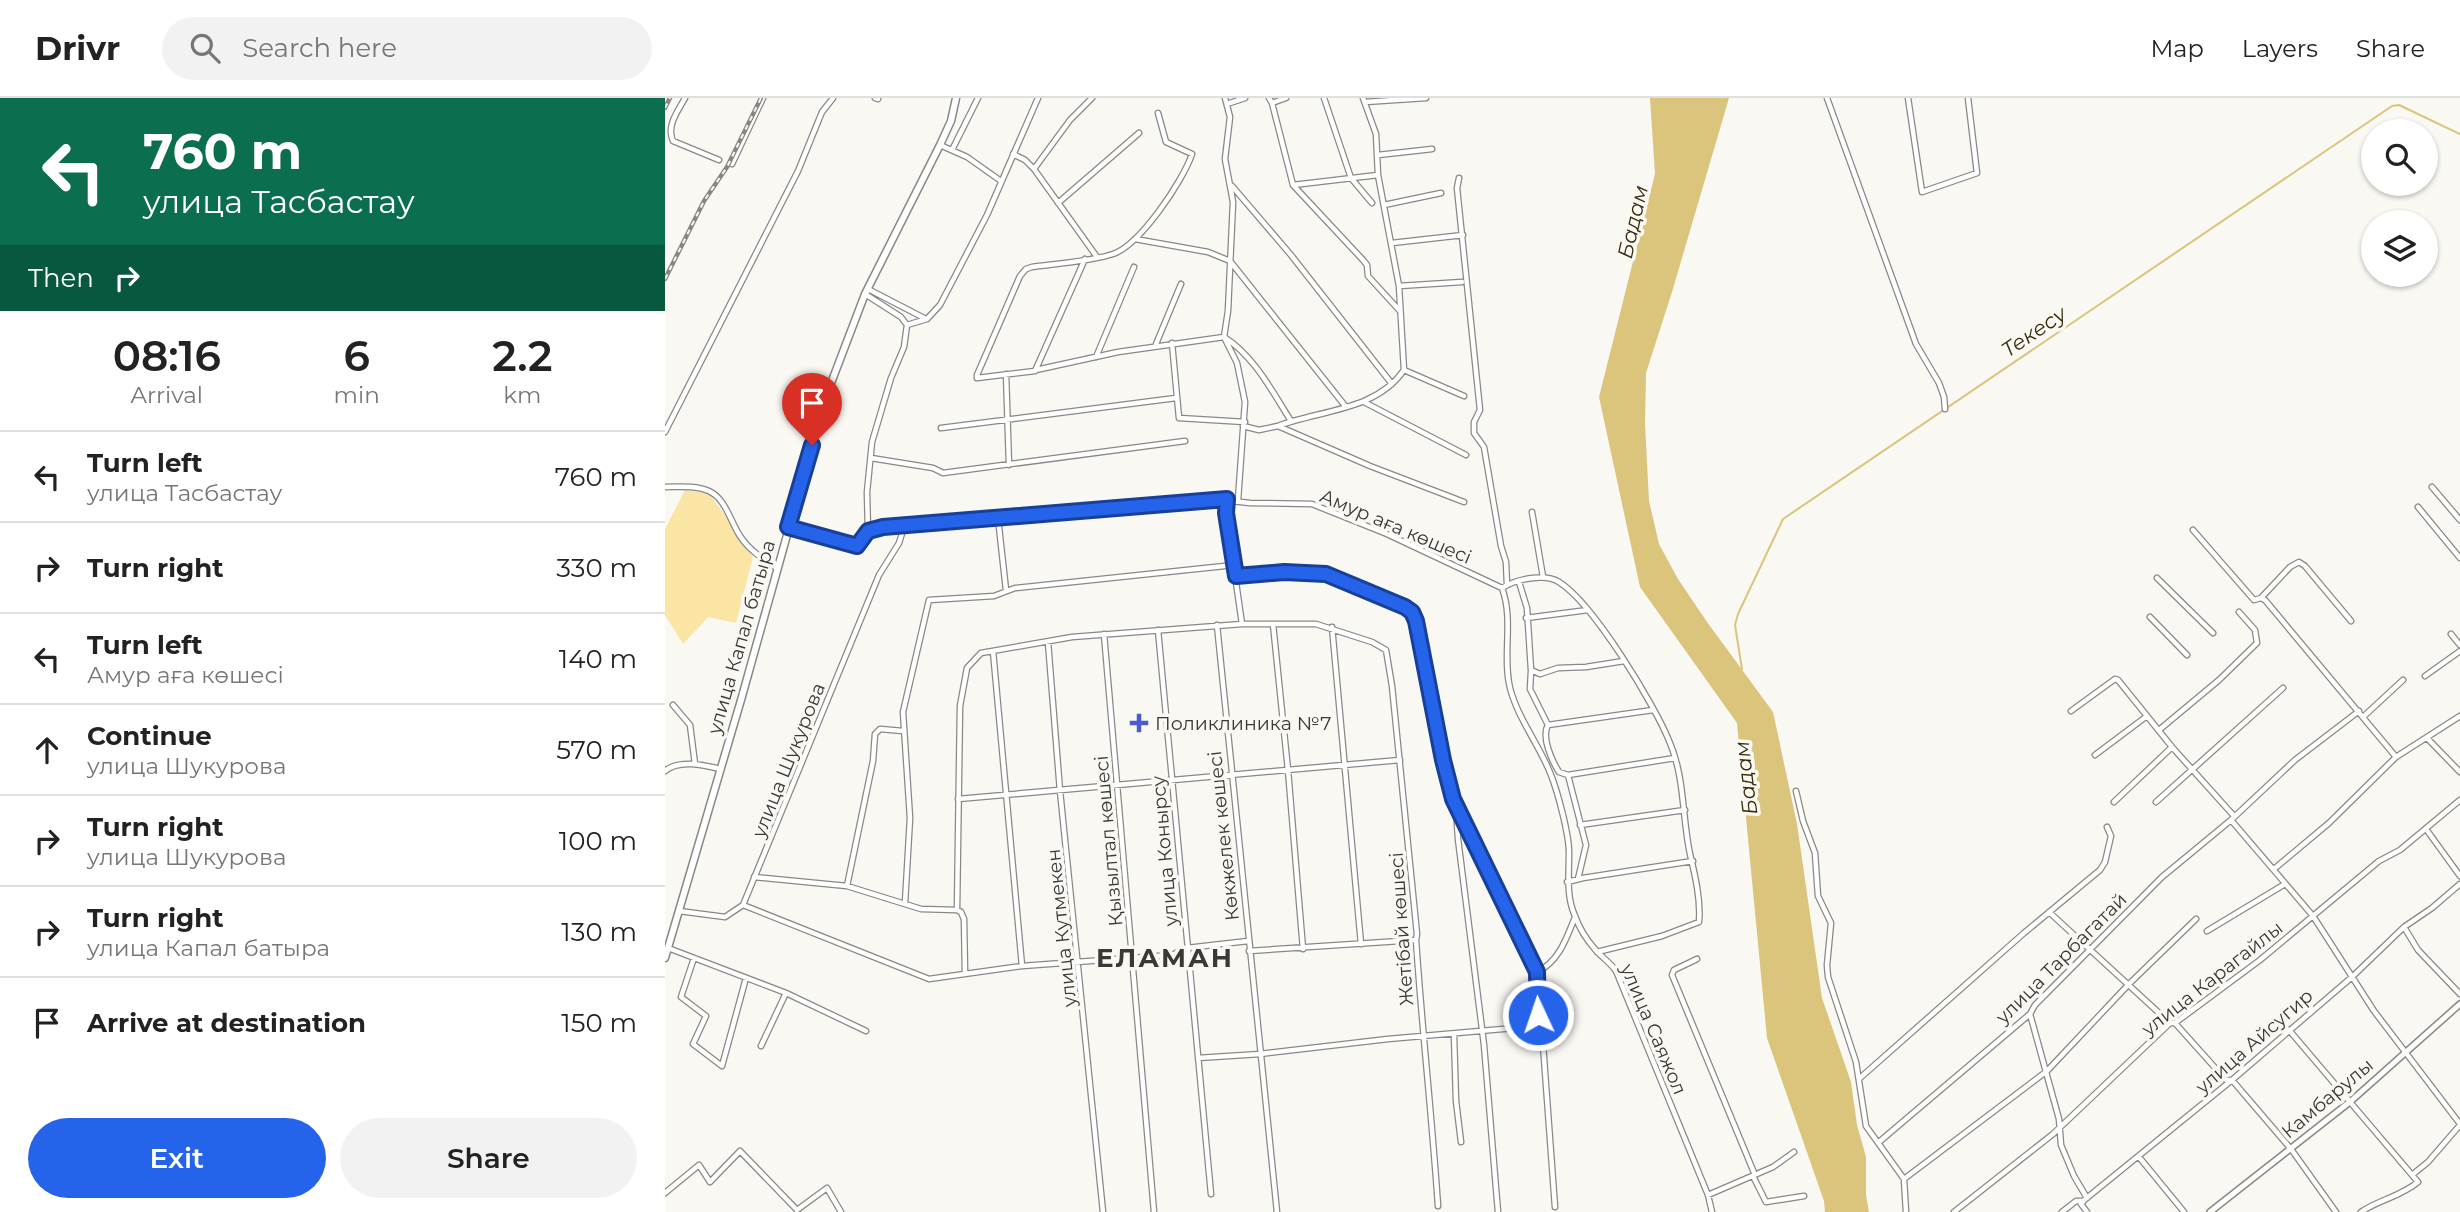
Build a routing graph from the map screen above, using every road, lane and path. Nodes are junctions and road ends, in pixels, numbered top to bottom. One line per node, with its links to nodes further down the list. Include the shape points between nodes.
1 (685, 98): 25 (street, via 670,127 673,141)
2 (763, 98): 26 (street)
3 (833, 98): 70 (street)
4 (956, 98): 20 (main road, улица Капал батыра)
5 (978, 98): 22 (street)
6 (1038, 98): 23 (street)
7 (1092, 98): 27 (street)
8 (1245, 98): 17 (street)
9 (1286, 98): 15 (street)
10 (1324, 98): 29 (street)
11 (1426, 98): 16 (street)
12 (1827, 98): 64 (street, via 1916,344 1940,383)
13 (1908, 98): 14 (street, via 1922,192 1977,173)
14 (1968, 98)
15 (1271, 100): 33 (street)
16 (1364, 100): 24 (street)
17 (1226, 101): 32 (street)
18 (1158, 113): 39 (street, via 1166,142 1192,156 1176,189)
19 (1139, 133): 36 (street)
20 (940, 145): 22 (street); 48 (main road, улица Капал батыра)
21 (1431, 149): 24 (street)
22 (952, 150): 31 (street)
23 (1013, 154): 27 (street); 31 (street)
24 (1378, 155): 28 (street)
25 (719, 160)
26 (732, 164)
27 (1034, 169): 36 (street)
28 (1378, 174): 29 (street); 37 (street)
29 (1351, 178): 33 (street); 35 (street)
30 (1459, 178): 38 (street)
31 (1002, 181): 50 (street, via 966,258)
32 (1229, 182): 43 (street, via 1233,202); 59 (street)
33 (1293, 184): 49 (street, via 1363,260 1368,276)
34 (1441, 193): 37 (street)
35 (1372, 203)
36 (1058, 204): 41 (street)
37 (1384, 205): 40 (street)
38 (1463, 235): 40 (street); 95 (street, улица Саяжол, via 1480,410 1474,433 1484,447 1506,558)
39 (1134, 239): 41 (street, via 1118,252); 43 (street, via 1208,252)
40 (1392, 243): 47 (street)
41 (1097, 257): 42 (street)
42 (1085, 259): 56 (street); 58 (street, via 1026,269 1020,276 977,377)
43 (1230, 261): 52 (street); 63 (street)
44 (1134, 267): 55 (street)
45 (1462, 282): 47 (street)
46 (1181, 284): 54 (street)
47 (1399, 286): 49 (street)
48 (866, 291): 50 (street); 51 (street); 84 (main road, улица Капал батыра, via 825,399)
49 (1400, 312): 57 (street)
50 (927, 319): 51 (street)
51 (907, 325): 73 (street)
52 (1224, 337): 53 (street); 66 (street, via 1239,346 1257,368); 67 (street, via 1237,363 1245,401)
53 (1172, 343): 54 (street); 61 (street)
54 (1156, 345): 55 (street)
55 (1095, 358): 56 (street)
56 (1035, 370): 58 (street)
57 (1404, 370): 59 (street); 60 (street)
58 (1006, 374): 65 (street)
59 (1392, 384): 62 (street)
60 (1464, 396)
61 (1176, 398): 65 (street); 67 (street, via 1180,419)
62 (1363, 402): 63 (street); 72 (street)
63 (1346, 407): 66 (street)
64 (1945, 409)
65 (1007, 420): 69 (street); 74 (street)
66 (1291, 421): 68 (street)
67 (1244, 424): 68 (street, via 1259,430); 78 (street)
68 (1278, 426): 79 (street)
69 (941, 428)
70 (665, 432)
71 (1185, 442): 74 (street)
72 (1466, 454)
73 (870, 458): 74 (street, via 943,473); 87 (street)
74 (1009, 464)
75 (665, 487): 90 (street, via 695,487 715,495 741,538)
76 (2432, 488): 83 (street)
77 (1227, 499): 78 (street, Амур аға көшесі); 82 (street, Амур аға көшесі); 89 (street)
78 (1238, 500): 95 (street, Амур аға көшесі, via 1312,504)
79 (1464, 502)
80 (2418, 507): 88 (street)
81 (1532, 512): 92 (street)
82 (998, 518): 85 (street, Амур аға көшесі); 96 (street)
83 (2460, 520)
84 (788, 527): 87 (street, via 856,546); 90 (main road, улица Капал батыра)
85 (904, 527): 87 (street); 163 (street, улица Шукурова, via 879,575)
86 (2193, 530): 97 (street, via 2253,600)
87 (868, 531)
88 (2460, 558)
89 (1234, 565): 91 (street); 96 (street)
90 (778, 569): 138 (main road, улица Капал батыра)
91 (1236, 576): 103 (street); 154 (street, via 1326,574 1412,612)
92 (1543, 578): 94 (street); 98 (street, via 1559,582)
93 (2157, 578): 108 (street)
94 (1520, 582): 95 (street); 101 (street)
95 (1502, 585): 165 (street, улица Саяжол, via 1510,688 1552,777 1568,842)
96 (1006, 590): 129 (street, via 994,596 928,601 905,698)
97 (2261, 598): 102 (street, via 2299,562); 123 (street)
98 (1588, 610): 101 (street); 115 (street)
99 (2239, 612): 128 (street, via 2255,630 2257,642)
100 (2150, 617): 114 (street)
101 (1527, 618): 116 (street)
102 (2351, 621)
103 (1243, 624): 104 (street); 105 (street)
104 (1273, 624): 106 (street); 140 (street)
105 (1217, 625): 107 (street); 144 (street, Көкжелек көшесі)
106 (1332, 627): 135 (street, Жетібай көшесі, via 1386,650); 137 (street)
107 (1157, 630): 109 (street); 145 (street, улица Конырсу)
108 (2213, 633)
109 (1104, 634): 111 (street); 146 (street, Қызылтал көшесі)
110 (2451, 634): 112 (street)
111 (1048, 641): 113 (street); 147 (street, улица Кутмекен)
112 (2460, 648): 117 (street)
113 (993, 651): 149 (street); 150 (street, via 981,653 968,668 960,706)
114 (2187, 655)
115 (1624, 661): 116 (street, via 1540,674); 121 (street)
116 (1531, 670): 127 (street, via 1530,689)
117 (2425, 676)
118 (2403, 680): 126 (street)
119 (2283, 688): 139 (street)
120 (673, 705): 136 (street, via 690,725)
121 (1653, 710): 127 (street); 134 (street)
122 (2071, 711): 124 (street, via 2115,679)
123 (2359, 711): 126 (street); 156 (street, улица Тарбагатай, via 2295,760)
124 (2147, 716): 128 (street); 132 (street)
125 (2460, 716): 130 (street)
126 (2363, 717): 133 (street)
127 (1548, 725): 143 (street, via 1546,736 1557,769)
128 (2159, 730): 131 (street)
129 (904, 731): 168 (street, via 880,729 874,734 873,761); 169 (street, via 910,818)
130 (2427, 738): 133 (street); 142 (street)
131 (2172, 747): 139 (street); 152 (street)
132 (2095, 755)
133 (2396, 757): 161 (street)
134 (1675, 758): 143 (street); 155 (street)
135 (1400, 760): 137 (street); 179 (street, Жетібай көшесі)
136 (695, 764): 138 (street); 141 (street)
137 (1343, 765): 140 (street); 181 (street)
138 (720, 769): 172 (main road, улица Капал батыра)
139 (2193, 769): 153 (street); 156 (street)
140 (1288, 770): 144 (street); 185 (street)
141 (665, 771)
142 (2460, 772)
143 (1570, 774): 157 (street)
144 (1231, 775): 145 (street); 180 (street, Көкжелек көшесі)
145 (1171, 780): 146 (street); 183 (street, улица Конырсу)
146 (1117, 786): 147 (street); 188 (street, Қызылтал көшесі)
147 (1061, 791): 149 (street); 192 (street, улица Кутмекен)
148 (1796, 791): 215 (street, via 1815,853 1818,896 1831,923 1828,977)
149 (1005, 795): 150 (street); 193 (street)
150 (958, 799): 171 (street)
151 (2460, 800): 159 (street, улица Карагайлы)
152 (2114, 802)
153 (2156, 802)
154 (1456, 804): 194 (street); 207 (street)
155 (1685, 810): 157 (street); 160 (street)
156 (2233, 818): 161 (street); 184 (street, улица Тарбагатай, via 2162,877)
157 (1580, 825): 164 (street, via 1587,849)
158 (2107, 827): 173 (street, via 2111,836 2100,870)
159 (2426, 829): 162 (street); 174 (street, улица Карагайлы)
160 (1693, 861): 164 (street); 187 (street, via 1699,922)
161 (2274, 869): 166 (street)
162 (2460, 876)
163 (754, 877): 168 (street); 170 (street, улица Шукурова)
164 (1578, 879): 165 (street)
165 (1567, 882): 175 (street, улица Саяжол)
166 (2285, 884): 174 (street); 178 (street)
167 (2460, 884): 177 (street, улица Айсугир)
168 (847, 886): 169 (street)
169 (905, 903): 171 (street, via 921,909)
170 (743, 905): 172 (street, via 725,917); 195 (street, via 926,979)
171 (957, 910): 195 (street, via 964,919)
172 (678, 911): 182 (main road, улица Капал батыра)
173 (2049, 912): 184 (street); 215 (street)
174 (2313, 916): 196 (street); 203 (street, улица Карагайлы)
175 (1575, 917): 187 (street, улица Саяжол); 194 (street, via 1562,948)
176 (2196, 919): 198 (street)
177 (2404, 927): 196 (street, улица Айсугир); 200 (street, via 2418,950)
178 (2207, 931)
179 (1416, 940): 181 (street); 209 (street, Жетібай көшесі)
180 (1248, 941): 183 (street); 186 (street, Көкжелек көшесі)
181 (1361, 944): 185 (street)
182 (668, 948): 189 (main road, улица Капал батыра); 190 (street)
183 (1187, 948): 188 (street, via 1172,955); 213 (street, улица Конырсу)
184 (2090, 948): 198 (street); 202 (street, улица Тарбагатай)
185 (1303, 949): 186 (street)
186 (1249, 951): 212 (street, Көкжелек көшесі)
187 (1597, 951): 230 (street, улица Саяжол, via 1616,971)
188 (1133, 957): 192 (street); 237 (street, Қызылтал көшесі)
189 (665, 958)
190 (694, 958): 197 (street); 197 (street, via 681,997 706,1016 693,1044 723,1066)
191 (1697, 959): 225 (street, via 1672,972)
192 (1079, 962): 193 (street); 236 (street, улица Кутмекен)
193 (1022, 966): 195 (street)
194 (1537, 972): 204 (street)
195 (965, 974)
196 (2352, 977): 205 (street, улица Айсугир); 211 (street)
197 (745, 978): 199 (street)
198 (2129, 984): 203 (street); 214 (street)
199 (786, 993): 206 (street); 210 (street)
200 (2460, 994)
201 (2460, 1004): 211 (street, Камбарулы)
202 (2030, 1014): 214 (street); 221 (street, улица Тарбагатай)
203 (2173, 1023): 216 (street, via 2226,1080); 219 (street, улица Карагайлы)
204 (1537, 1026): 207 (street); 234 (street, via 1542,1031)
205 (2289, 1030): 216 (street, улица Айсугир); 217 (street)
206 (866, 1031)
207 (1482, 1032): 208 (street); 239 (street)
208 (1454, 1035): 209 (street); 220 (street)
209 (1423, 1038): 212 (street); 233 (street, Жетібай көшесі)
210 (761, 1046)
211 (2406, 1051): 217 (street, Камбарулы); 218 (street)
212 (1260, 1054): 213 (street); 238 (street, Көкжелек көшесі)
213 (1198, 1058): 229 (street, улица Конырсу)
214 (2047, 1071): 219 (street); 227 (street)
215 (1859, 1078): 221 (street, via 1867,1126)
216 (2232, 1080): 222 (street); 224 (street, улица Айсугир)
217 (2351, 1101): 222 (street, Камбарулы); 226 (street)
218 (2460, 1124): 226 (street)
219 (2059, 1128): 232 (street); 242 (street, улица Карагайлы)
220 (1461, 1142)
221 (1879, 1142): 227 (street)
222 (2291, 1149): 246 (street, Камбарулы); 247 (street)
223 (1794, 1153): 225 (street)
224 (2139, 1157): 232 (street, улица Айсугир); 245 (street)
225 (1754, 1175): 230 (street); 231 (street, via 1766,1202)
226 (2412, 1175): 248 (street, via 2418,1182)
227 (1904, 1179): 241 (street)
228 (665, 1193): 235 (street, via 699,1165 710,1182 740,1151 797,1210 827,1188)
229 (1211, 1194)
230 (1708, 1195): 240 (street, улица Саяжол)
231 (1804, 1196)
232 (2085, 1200): 243 (street, улица Айсугир); 244 (street, via 2081,1204)
233 (1438, 1206)
234 (1555, 1207)
235 (841, 1212)
236 (1103, 1212)
237 (1154, 1212)
238 (1277, 1212)
239 (1499, 1212)
240 (1712, 1212)
241 (1906, 1212)
242 (1954, 1212)
243 (2062, 1212)
244 (2087, 1212)
245 (2185, 1212)
246 (2210, 1212)
247 (2336, 1212)
248 (2361, 1212)

